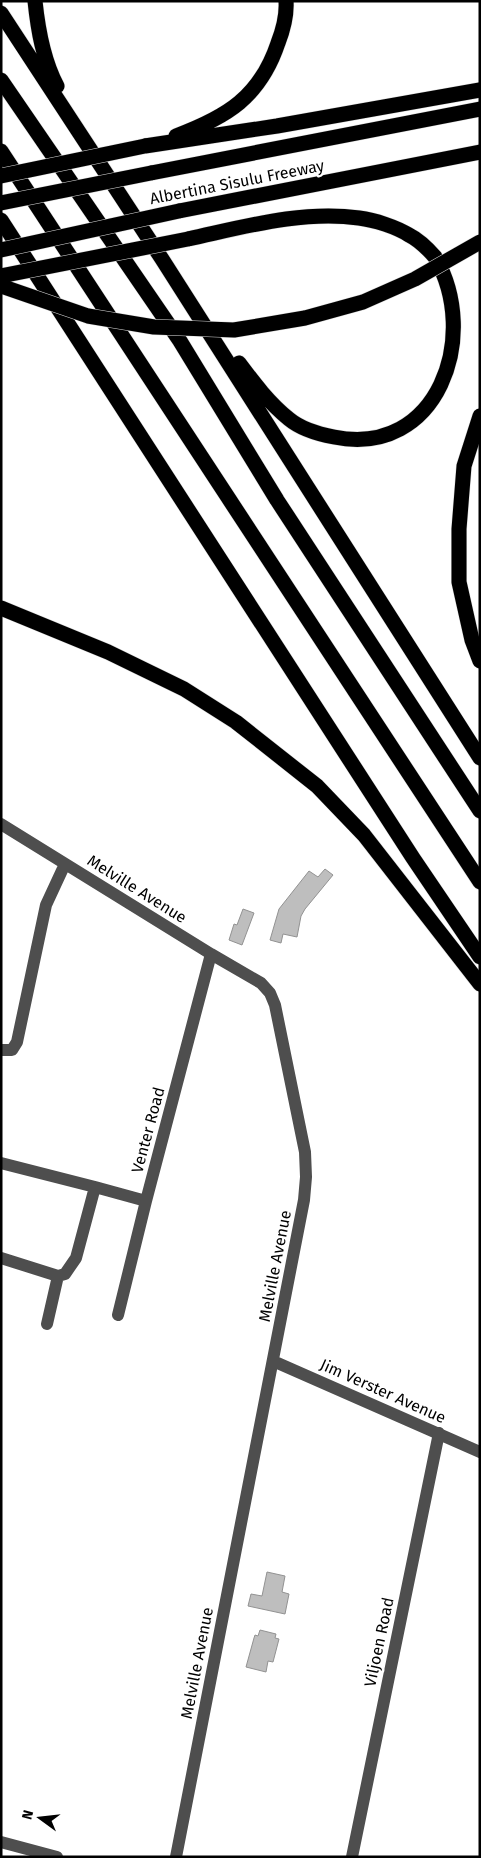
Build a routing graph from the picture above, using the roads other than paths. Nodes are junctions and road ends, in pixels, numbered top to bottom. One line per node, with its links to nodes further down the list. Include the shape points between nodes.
1 (35, 1): 9 (highway, via 38,34 52,78)
2 (286, 1): 7 (highway, via 282,34 272,60 259,84 243,101 216,118)
3 (1, 13): 9 (highway)
4 (1, 80): 23 (highway, via 180,342 277,500)
5 (480, 90): 7 (highway)
6 (480, 109): 12 (highway, Albertina Sisulu Freeway, bridge)
7 (148, 146): 11 (highway, bridge)
8 (1, 151): 26 (highway)
9 (91, 151): 16 (highway)
10 (480, 152): 15 (highway, Albertina Sisulu Freeway, bridge, via 180,210)
11 (1, 176)
12 (1, 203)
13 (1, 220): 28 (highway, via 413,858)
14 (480, 242): 18 (highway, bridge, via 415,279 363,302 305,318 234,330 154,327 88,316)
15 (1, 250)
16 (162, 259): 17 (highway, bridge, via 260,390 289,419 316,434 348,440 396,434 422,419 440,403 464,360 467,314 460,291 446,268 410,235 361,218 329,215 295,217); 22 (highway)
17 (1, 276)
18 (1, 286)
19 (480, 416): 21 (highway, via 464,466 458,529 459,582)
20 (1, 608): 29 (highway, via 125,660 184,689 236,722 317,786 364,835)
21 (480, 662)
22 (480, 758)
23 (480, 812)
24 (1, 824): 25 (street, Melville Avenue)
25 (65, 864): 27 (street, Melville Avenue); 30 (street, via 46,905 17,1042 12,1050)
26 (480, 882)
27 (211, 954): 33 (street, Venter Road); 38 (street, Melville Avenue, via 261,983 270,992 305,1152 304,1200)
28 (480, 956)
29 (480, 984)
30 (1, 1050)
31 (1, 1163): 32 (street)
32 (95, 1187): 33 (street); 35 (street, via 76,1258 65,1274)
33 (146, 1201): 36 (street, Venter Road)
34 (1, 1258): 35 (street)
35 (58, 1276): 37 (street)
36 (118, 1314)
37 (46, 1324)
38 (273, 1361): 39 (street, Jim Verster Avenue); 43 (street, Melville Avenue)
39 (439, 1433): 40 (street, Jim Verster Avenue); 44 (street, Viljoen Road)
40 (480, 1452)
41 (1, 1842): 42 (street)
42 (57, 1857)
43 (176, 1857)
44 (352, 1857)

